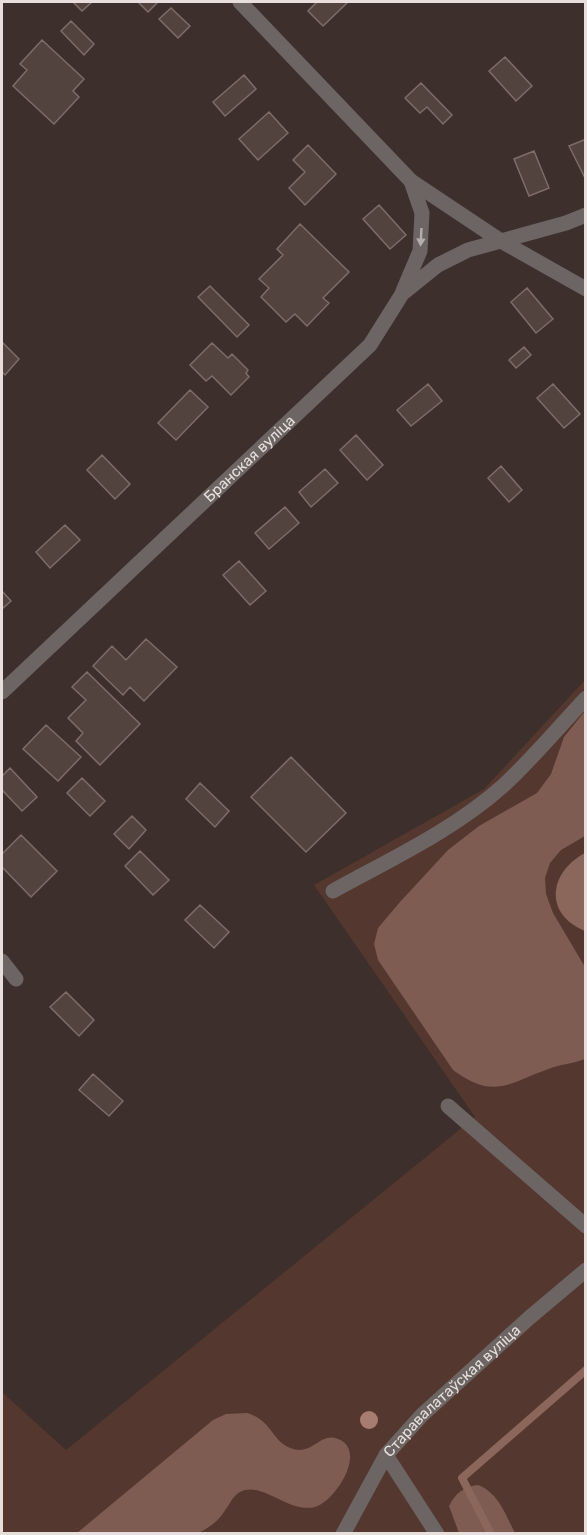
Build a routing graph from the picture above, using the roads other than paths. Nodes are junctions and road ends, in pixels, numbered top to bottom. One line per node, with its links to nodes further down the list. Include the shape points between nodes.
1 (240, 2): 2 (street)
2 (411, 181): 4 (street); 6 (street, one-way to 6, via 422,213 420,251)
3 (585, 215): 4 (street, Бранская вуліца)
4 (501, 241): 5 (street); 6 (street, Бранская вуліца, via 468,250 438,265)
5 (585, 289)
6 (402, 294): 7 (street, Бранская вуліца, via 370,345)
7 (2, 692)
8 (585, 698): 9 (street, via 505,784 470,812)
9 (333, 891)
10 (2, 961): 11 (street)
11 (16, 979)
12 (448, 1106): 13 (street)
13 (585, 1226)
14 (585, 1270): 15 (street, Старавалатаўская вуліца, via 422,1415)
15 (386, 1455): 16 (street, Старавалатаўская вуліца); 17 (street)
16 (343, 1533)
17 (437, 1533)

